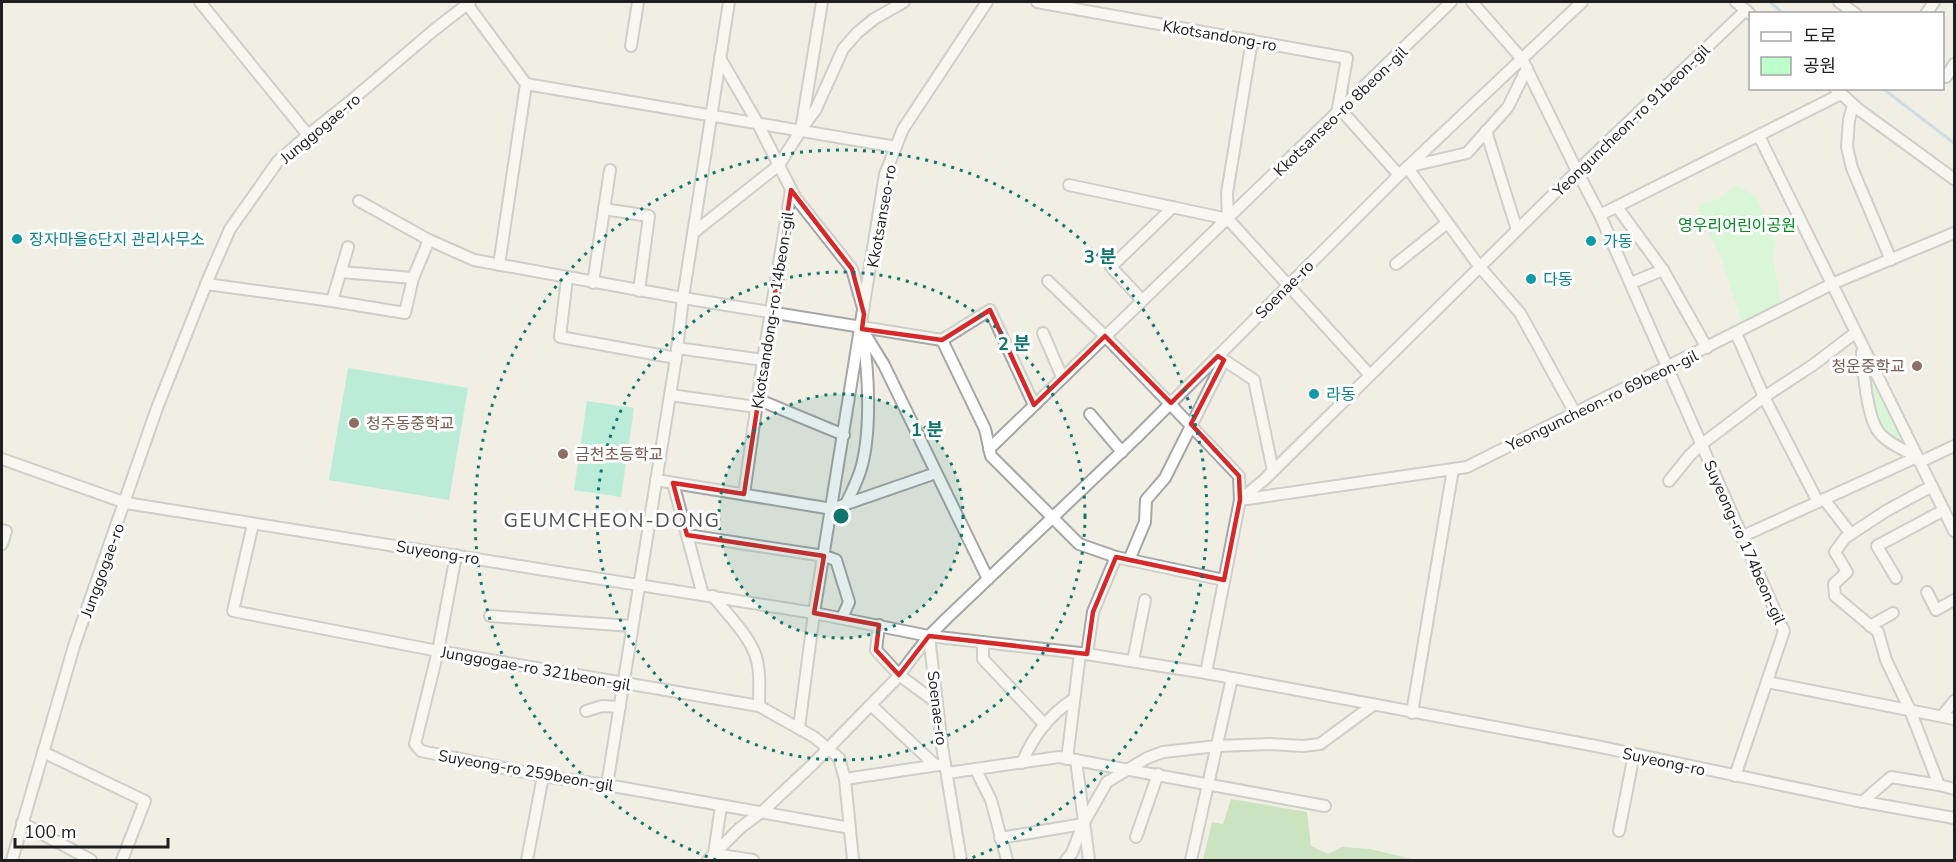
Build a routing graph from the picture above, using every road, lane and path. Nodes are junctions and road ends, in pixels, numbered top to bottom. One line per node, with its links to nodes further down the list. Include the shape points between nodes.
1 (200, 2): 31 (street)
2 (638, 2): 18 (street)
3 (729, 2): 19 (street)
4 (822, 2): 29 (street)
5 (904, 2): 29 (street, via 874,19 843,50 816,109)
6 (987, 2): 33 (street, Kkotsanseo-ro, via 903,129)
7 (1037, 2): 14 (street, Kkotsandong-ro)
8 (1451, 2): 26 (street, Kkotsanseo-ro 8beon-gil)
9 (1472, 2): 20 (street, Suyeong-ro 174beon-gil)
10 (1582, 2): 20 (street, Soenae-ro)
11 (1736, 2): 15 (street)
12 (1839, 2): 16 (street)
13 (468, 3): 23 (street); 31 (street, Junggogae-ro)
14 (1097, 7): 17 (street, Kkotsandong-ro)
15 (1748, 12): 37 (street, Yeonguncheon-ro 91beon-gil)
16 (1853, 12)
17 (1252, 40): 26 (street, Kkotsandong-ro, via 1347,58); 46 (street, via 1227,193)
18 (631, 46)
19 (720, 58): 27 (street); 28 (street)
20 (1524, 63): 30 (street, via 1508,106); 36 (street, Soenae-ro); 37 (street, Suyeong-ro 174beon-gil)
21 (1954, 64): 22 (street)
22 (1948, 79)
23 (526, 84): 27 (street); 56 (street)
24 (1838, 91): 25 (street); 32 (street)
25 (1853, 105): 38 (street); 54 (street, via 1847,147 1852,168)
26 (1339, 112): 36 (street); 46 (street, Kkotsanseo-ro 8beon-gil)
27 (712, 114): 28 (street); 49 (street)
28 (757, 122): 29 (street); 34 (street)
29 (801, 130): 33 (street); 34 (street)
30 (1486, 131): 36 (street, via 1467,153); 48 (street)
31 (308, 135): 65 (street, Junggogae-ro, via 278,162 230,229)
32 (1759, 136): 43 (street); 67 (street)
33 (896, 147): 73 (street, Kkotsanseo-ro, via 885,174)
34 (779, 165): 40 (street); 49 (street)
35 (610, 170): 44 (street)
36 (1403, 171): 47 (street); 66 (street, Soenae-ro)
37 (1576, 171): 45 (street, Suyeong-ro 174beon-gil); 48 (street, Yeonguncheon-ro 91beon-gil)
38 (1954, 179)
39 (1070, 185): 42 (street)
40 (791, 190): 52 (street, Kkotsandong-ro 14beon-gil); 72 (street, Kkotsandong-ro 14beon-gil)
41 (359, 201): 51 (street)
42 (1173, 207): 46 (street); 70 (street, via 1111,267)
43 (1617, 207): 45 (street); 58 (street)
44 (604, 209): 63 (street); 68 (street, via 649,216)
45 (1600, 215): 64 (street, Suyeong-ro 174beon-gil)
46 (1228, 219): 66 (street); 70 (street, Kkotsanseo-ro 8beon-gil)
47 (1447, 223): 55 (street); 57 (street)
48 (1517, 230): 57 (street, Yeonguncheon-ro 91beon-gil)
49 (693, 233): 69 (street)
50 (1954, 233): 54 (street, Yeonguncheon-ro 69beon-gil)
51 (429, 240): 56 (street, via 474,260); 61 (street)
52 (830, 241): 73 (street, Kkotsanseo-ro, via 852,269)
53 (348, 247): 59 (street)
54 (1891, 260): 67 (street, Yeonguncheon-ro 69beon-gil)
55 (1396, 264)
56 (499, 265): 60 (street)
57 (1479, 266): 86 (street, Yeonguncheon-ro 91beon-gil); 93 (street, via 1520,313)
58 (1663, 270): 64 (street); 81 (street)
59 (341, 272): 61 (street); 71 (street)
60 (567, 278): 63 (street); 82 (street, via 560,337)
61 (413, 279): 71 (street, via 405,313)
62 (1048, 281): 78 (street)
63 (593, 283): 68 (street)
64 (1631, 283): 85 (street, Suyeong-ro 174beon-gil)
65 (206, 284): 71 (street); 113 (street, Junggogae-ro, via 157,408)
66 (1287, 285): 83 (street, Soenae-ro); 86 (street)
67 (1831, 285): 76 (street, Yeonguncheon-ro 69beon-gil); 77 (street)
68 (639, 291): 69 (street)
69 (683, 298): 72 (street); 82 (street)
70 (1142, 300): 78 (street, Kkotsanseo-ro 8beon-gil)
71 (332, 301)
72 (772, 313): 74 (street); 84 (street, Kkotsandong-ro 14beon-gil)
73 (864, 314): 74 (street, Kkotsanseo-ro)
74 (862, 329): 79 (street); 96 (street, Kkotsanseo-ro); 105 (street, via 884,365); 114 (street, via 867,423 862,466)
75 (1043, 333): 87 (street)
76 (1736, 333): 81 (street, Yeonguncheon-ro 69beon-gil); 89 (street)
77 (1856, 333): 80 (street); 89 (street, Suyeong-ro 174beon-gil)
78 (1105, 336): 87 (street, Kkotsanseo-ro 8beon-gil); 91 (street)
79 (942, 340): 92 (street, via 990,310); 99 (street, via 985,429)
80 (1862, 346): 102 (street); 102 (street, via 1864,382 1877,430)
81 (1707, 348): 85 (street, Yeonguncheon-ro 69beon-gil)
82 (677, 353): 84 (street); 88 (street)
83 (1221, 358): 91 (street, Soenae-ro); 95 (street); 104 (street, via 1254,380)
84 (763, 360): 90 (street, Kkotsandong-ro 14beon-gil)
85 (1669, 367): 93 (street, Yeonguncheon-ro 69beon-gil); 97 (street, Suyeong-ro 174beon-gil)
86 (1369, 374): 104 (street, Yeonguncheon-ro 91beon-gil)
87 (1062, 377): 92 (street, Kkotsanseo-ro 8beon-gil)
88 (670, 395): 90 (street); 106 (street)
89 (1764, 397): 97 (street, Suyeong-ro 174beon-gil); 112 (street)
90 (756, 403): 96 (street); 110 (street, Kkotsandong-ro 14beon-gil)
91 (1171, 403): 95 (street); 100 (street, Soenae-ro)
92 (1034, 405): 99 (street, Kkotsanseo-ro 8beon-gil)
93 (1575, 413): 103 (street, Yeonguncheon-ro 69beon-gil, via 1467,466)
94 (1090, 414): 100 (street)
95 (1191, 424): 111 (street, via 1239,476); 128 (street, via 1165,478 1146,500 1145,522)
96 (844, 435): 115 (street, Kkotsanseo-ro)
97 (1702, 444): 107 (street); 123 (street, Suyeong-ro 174beon-gil)
98 (1954, 446): 102 (street)
99 (989, 448): 117 (street, via 991,456)
100 (1122, 452): 117 (street, Soenae-ro)
101 (2, 459): 113 (street, Suyeong-ro)
102 (1919, 460): 109 (street); 112 (street)
103 (1453, 469): 111 (street, Yeonguncheon-ro 69beon-gil); 163 (street)
104 (1273, 471): 111 (street, Yeonguncheon-ro 91beon-gil)
105 (936, 473): 114 (street); 130 (street)
106 (656, 480): 108 (street); 132 (street)
107 (1669, 481)
108 (673, 483): 110 (street); 122 (street)
109 (1932, 486): 116 (street); 121 (street)
110 (744, 494): 115 (street)
111 (1240, 500): 131 (street)
112 (1821, 501): 121 (street); 123 (street)
113 (126, 503): 118 (street, Suyeong-ro); 170 (street, Junggogae-ro, via 74,646)
114 (846, 504): 115 (street)
115 (832, 509): 126 (street, Kkotsanseo-ro)
116 (1944, 510): 120 (street); 129 (street, via 1877,546)
117 (1052, 519): 127 (street, via 1079,544); 130 (street, Soenae-ro)
118 (253, 524): 125 (street, Suyeong-ro); 146 (street, Junggogae-ro 321beon-gil, via 233,611)
119 (4, 531): 124 (street)
120 (1954, 531)
121 (1851, 534): 143 (street, via 1835,552 1847,572 1834,584 1835,596)
122 (687, 535): 126 (street); 134 (street)
123 (1743, 536): 152 (street, Suyeong-ro 174beon-gil, via 1785,631)
124 (2, 544)
125 (456, 555): 132 (street, Suyeong-ro); 146 (street, Suyeong-ro 259beon-gil)
126 (824, 556): 137 (street, Kkotsanseo-ro); 140 (street, via 836,560 849,602)
127 (1116, 557): 128 (street); 147 (street, via 1093,612)
128 (1130, 560): 131 (street)
129 (1896, 578)
130 (988, 579): 144 (street, Soenae-ro)
131 (1224, 580): 149 (street)
132 (638, 584): 134 (street, Suyeong-ro); 142 (street)
133 (1927, 592): 136 (street, via 1936,610)
134 (708, 595): 137 (street, Suyeong-ro); 159 (street, via 744,635 755,655)
135 (1145, 600): 148 (street)
136 (1954, 600)
137 (814, 613): 140 (street, Suyeong-ro); 167 (street, Kkotsanseo-ro)
138 (1893, 614): 143 (street)
139 (490, 616): 142 (street)
140 (842, 618): 141 (street, Suyeong-ro)
141 (879, 625): 144 (street, Suyeong-ro); 150 (street, via 876,650)
142 (632, 626): 153 (street)
143 (1870, 626): 161 (street, via 1878,633)
144 (929, 636): 145 (street, Suyeong-ro); 150 (street); 156 (street, Soenae-ro)
145 (983, 642): 147 (street, Suyeong-ro); 166 (street, via 982,659)
146 (438, 651): 153 (street, Junggogae-ro 321beon-gil); 178 (street, Suyeong-ro 259beon-gil, via 415,744 421,751)
147 (1083, 653): 148 (street, Suyeong-ro); 154 (street)
148 (1133, 661): 149 (street, Suyeong-ro)
149 (1206, 673): 151 (street, Suyeong-ro)
150 (899, 675): 156 (street); 157 (street)
151 (1232, 678): 158 (street, Suyeong-ro); 168 (street)
152 (1767, 682): 161 (street); 179 (street, Suyeong-ro 174beon-gil)
153 (624, 683): 159 (street, Junggogae-ro 321beon-gil); 160 (street)
154 (1074, 699): 166 (street); 172 (street)
155 (1954, 700): 164 (street)
156 (937, 703): 174 (street, Soenae-ro)
157 (871, 705): 169 (street); 174 (street)
158 (1373, 705): 163 (street, Suyeong-ro); 168 (street, via 1320,744)
159 (759, 706): 167 (street, Junggogae-ro 321beon-gil)
160 (620, 707): 162 (street, via 602,706); 182 (street)
161 (1910, 710): 164 (street); 183 (street)
162 (586, 711)
163 (1412, 713): 171 (street, Suyeong-ro)
164 (1942, 716): 165 (street)
165 (1954, 719)
166 (1046, 725): 173 (street, via 1030,744)
167 (799, 728): 169 (street, Junggogae-ro 321beon-gil)
168 (1217, 746): 175 (street, via 1163,752); 181 (street)
169 (828, 749): 180 (street, via 839,758); 188 (street)
170 (43, 752): 190 (street, Junggogae-ro); 199 (street, via 145,801)
171 (1634, 754): 179 (street, Suyeong-ro); 193 (street)
172 (1071, 759): 173 (street); 175 (street); 191 (street)
173 (1022, 763): 176 (street)
174 (942, 767): 176 (street); 180 (street); 203 (street, Soenae-ro)
175 (1129, 769): 177 (street); 191 (street, via 1107,782)
176 (976, 770): 195 (street, via 991,800)
177 (1158, 774): 181 (street); 194 (street)
178 (543, 776): 182 (street, Suyeong-ro 259beon-gil); 200 (street)
179 (1735, 776): 185 (street, Suyeong-ro)
180 (844, 779): 192 (street)
181 (1209, 783): 187 (street); 207 (street)
182 (607, 785): 186 (street, Suyeong-ro 259beon-gil)
183 (1939, 785): 184 (street); 185 (street, via 1891,777)
184 (1954, 789)
185 (1862, 802): 189 (street, Suyeong-ro)
186 (721, 806): 188 (street, Suyeong-ro 259beon-gil); 196 (street)
187 (1325, 806)
188 (760, 813): 192 (street, Suyeong-ro 259beon-gil); 196 (street)
189 (1954, 818)
190 (22, 823): 197 (street, Junggogae-ro); 198 (street)
191 (1083, 824): 195 (street); 205 (street); 206 (street)
192 (850, 828): 202 (street)
193 (1619, 831)
194 (1136, 837)
195 (1000, 838): 204 (street)
196 (712, 858): 201 (street)
197 (12, 861)
198 (91, 861)
199 (122, 861)
200 (527, 861)
201 (753, 861)
202 (853, 861)
203 (961, 861)
204 (1007, 861)
205 (1066, 861)
206 (1089, 861)
207 (1191, 861)

